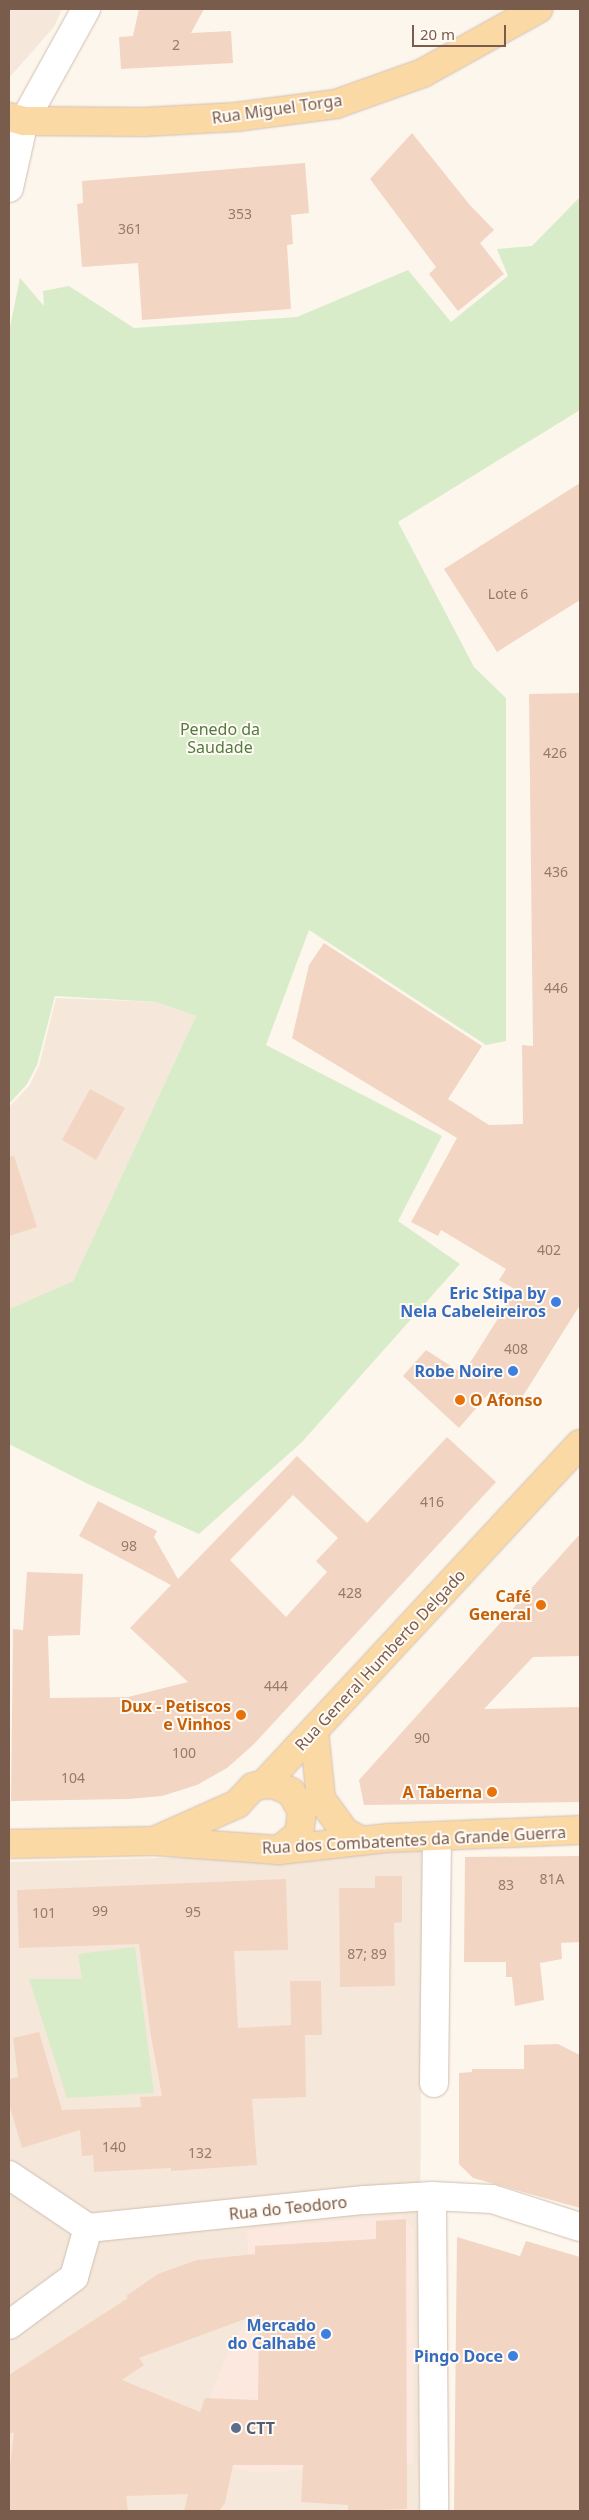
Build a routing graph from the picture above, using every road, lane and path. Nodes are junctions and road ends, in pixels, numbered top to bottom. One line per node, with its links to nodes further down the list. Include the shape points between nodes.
1 (86, 9): 3 (street, via 60,60)
2 (538, 9): 3 (main road, Rua Miguel Torga, via 423,73 336,104 236,117 153,122)
3 (16, 119): 4 (street)
4 (9, 188)
5 (580, 1444): 6 (main road, Rua General Humberto Delgado)
6 (314, 1731): 7 (main road, Rua General Humberto Delgado); 12 (main road, via 321,1800 345,1832)
7 (264, 1784): 8 (main road, Rua General Humberto Delgado, via 244,1794); 14 (main road, via 291,1792 302,1811 299,1834)
8 (238, 1804): 11 (main road, Rua General Humberto Delgado); 14 (main road, via 235,1813 237,1831)
9 (580, 1830): 10 (main road, Rua dos Combatentes da Grande Guerra)
10 (437, 1837): 12 (main road, Rua dos Combatentes da Grande Guerra); 15 (street)
11 (154, 1841): 13 (main road, Rua dos Combatentes da Grande Guerra); 14 (main road, Rua dos Combatentes da Grande Guerra)
12 (362, 1841): 14 (main road, Rua dos Combatentes da Grande Guerra)
13 (9, 1844)
14 (268, 1850)
15 (434, 2084)
16 (9, 2175): 19 (street)
17 (432, 2196): 18 (street, Rua do Teodoro, via 492,2199); 19 (street, Rua do Teodoro); 21 (street)
18 (580, 2227)
19 (88, 2228): 20 (street, via 74,2277)
20 (9, 2326)
21 (434, 2511)

